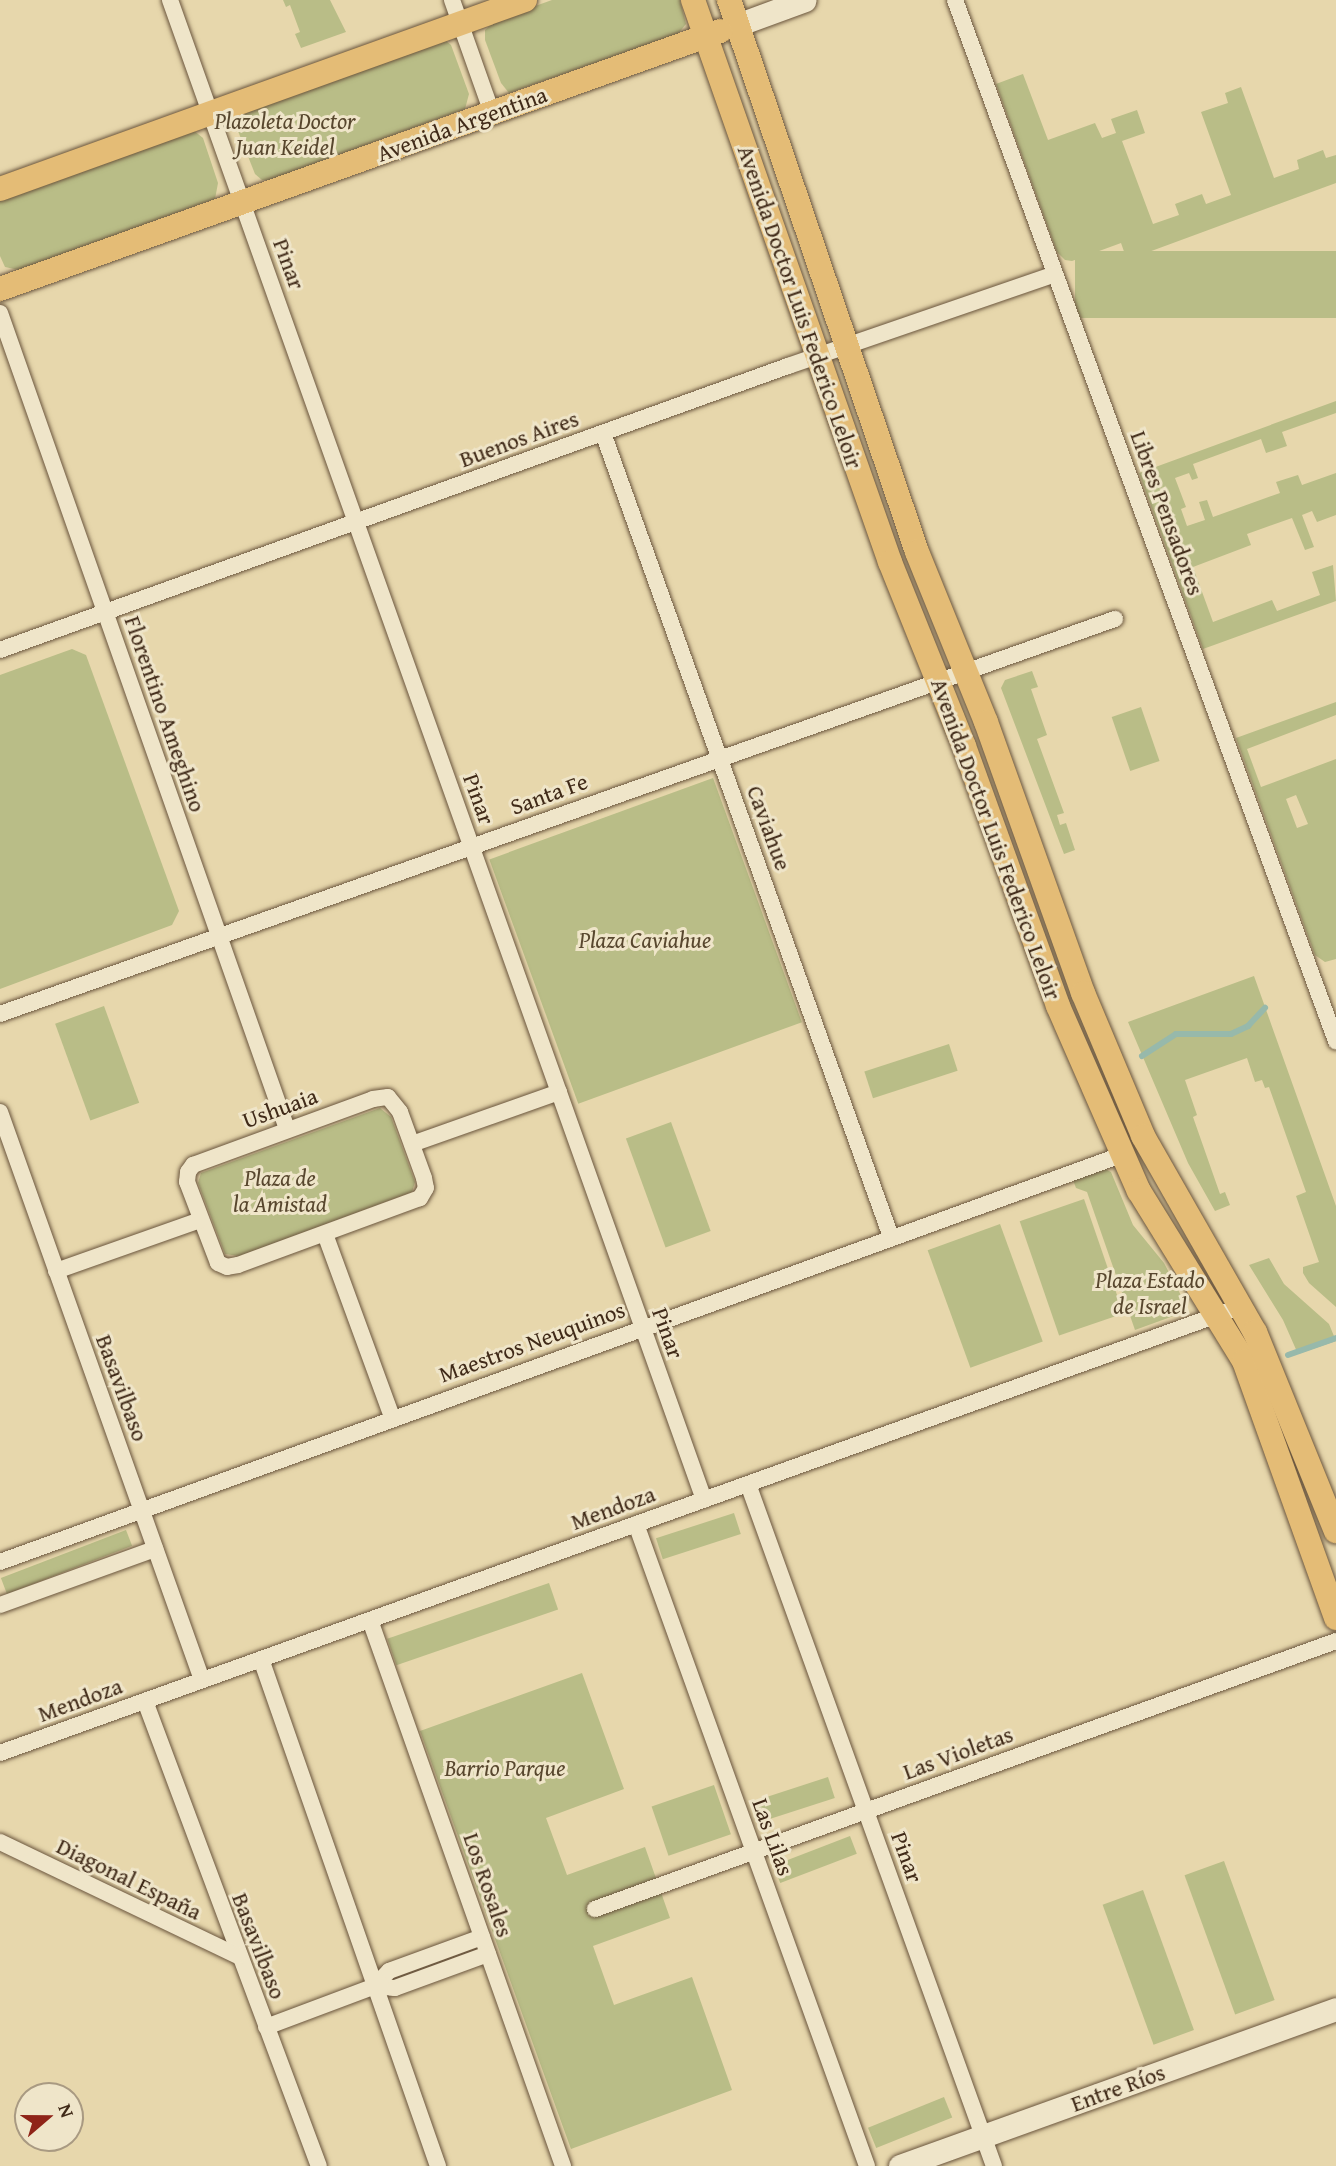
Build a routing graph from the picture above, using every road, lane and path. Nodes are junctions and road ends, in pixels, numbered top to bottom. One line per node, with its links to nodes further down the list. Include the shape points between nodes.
1 (170, 0): 10 (street, Pinar)
2 (526, 0): 7 (main road)
3 (693, 0): 9 (main road, Avenida Doctor Luis Federico Leloir)
4 (729, 0): 8 (main road, Avenida Doctor Luis Federico Leloir)
5 (805, 0): 8 (street, Avenida Argentina)
6 (955, 0): 14 (street, Libres Pensadores)
7 (456, 11): 10 (main road); 11 (street)
8 (737, 25): 9 (main road, Avenida Argentina); 17 (main road, Avenida Doctor Luis Federico Leloir)
9 (706, 36): 11 (main road, Avenida Argentina); 18 (main road, Avenida Doctor Luis Federico Leloir)
10 (211, 113): 12 (main road); 13 (street, Pinar)
11 (492, 113): 13 (main road, Avenida Argentina)
12 (0, 189)
13 (243, 203): 15 (main road, Avenida Argentina); 20 (street, Pinar)
14 (1055, 274): 17 (street, Buenos Aires); 30 (street, Libres Pensadores)
15 (0, 289)
16 (0, 313): 21 (street, Florentino Ameghino)
17 (847, 345): 18 (street, Buenos Aires); 24 (main road, Avenida Doctor Luis Federico Leloir, via 917,552)
18 (817, 356): 19 (street, Buenos Aires); 25 (main road, Avenida Doctor Luis Federico Leloir)
19 (603, 433): 20 (street, Buenos Aires); 26 (street, Caviahue)
20 (356, 522): 21 (street, Buenos Aires); 27 (street, Pinar)
21 (105, 613): 23 (street, Buenos Aires); 28 (street, Florentino Ameghino)
22 (1115, 619): 24 (street, Santa Fe)
23 (0, 650)
24 (964, 670): 25 (street, Santa Fe); 40 (main road, Avenida Doctor Luis Federico Leloir, via 1126,1098 1165,1178)
25 (937, 680): 26 (street, Santa Fe); 35 (main road, Avenida Doctor Luis Federico Leloir, via 1058,1006)
26 (719, 758): 27 (street, Santa Fe); 38 (street, Caviahue)
27 (471, 846): 28 (street, Santa Fe); 31 (street, Pinar)
28 (219, 936): 29 (street, Santa Fe); 33 (street, Florentino Ameghino)
29 (0, 1014)
30 (1336, 1041)
31 (559, 1092): 34 (street); 42 (street, Pinar)
32 (0, 1111): 39 (street, Basavilbaso)
33 (287, 1129): 34 (street, Ushuaia, via 383,1096 397,1105); 36 (street, Ushuaia, via 193,1165 187,1182)
34 (412, 1144): 37 (street, Ushuaia, via 425,1183 420,1198)
35 (1121, 1155): 38 (street, Maestros Neuquinos); 41 (main road, Avenida Doctor Luis Federico Leloir, via 1152,1217)
36 (200, 1220): 37 (street, Ushuaia, via 214,1258 228,1267); 39 (street)
37 (325, 1234): 43 (street)
38 (891, 1237): 42 (street, Maestros Neuquinos)
39 (57, 1271): 46 (street, Basavilbaso)
40 (1242, 1306): 41 (street, Mendoza); 48 (main road, Avenida Doctor Luis Federico Leloir, via 1264,1349)
41 (1218, 1314): 44 (street, Mendoza); 52 (main road, Avenida Doctor Luis Federico Leloir, via 1244,1361)
42 (642, 1327): 43 (street, Maestros Neuquinos); 45 (street, Pinar)
43 (392, 1417): 46 (street, Maestros Neuquinos)
44 (748, 1483): 45 (street, Mendoza); 59 (street, Pinar)
45 (704, 1500): 47 (street, Mendoza)
46 (142, 1512): 49 (street, Basavilbaso); 50 (street, Maestros Neuquinos)
47 (636, 1524): 53 (street, Mendoza); 61 (street, Las Lilas)
48 (1336, 1531)
49 (155, 1549): 51 (street); 56 (street, Basavilbaso)
50 (0, 1562)
51 (0, 1605)
52 (1336, 1618)
53 (370, 1620): 55 (street, Mendoza); 63 (street, Los Rosales)
54 (1336, 1641): 59 (street, Las Violetas)
55 (261, 1659): 56 (street, Mendoza); 66 (street)
56 (202, 1680): 57 (street, Mendoza)
57 (145, 1701): 58 (street, Mendoza); 65 (street, Basavilbaso)
58 (0, 1753)
59 (866, 1810): 61 (street, Las Violetas); 69 (street, Pinar)
60 (0, 1842): 65 (street, Diagonal España)
61 (754, 1851): 62 (street, Las Violetas); 73 (street, Las Lilas)
62 (595, 1909)
63 (482, 1937): 64 (street, Los Rosales); 66 (street, via 389,1971)
64 (488, 1954): 66 (street, via 395,1988); 72 (street, Los Rosales)
65 (238, 1956): 68 (street, Basavilbaso)
66 (375, 1986): 68 (street); 71 (street)
67 (1336, 2009): 69 (street, Entre Ríos)
68 (265, 2027): 70 (street, Basavilbaso)
69 (984, 2136): 74 (street, Entre Ríos); 75 (street, Pinar)
70 (319, 2166)
71 (438, 2166)
72 (562, 2166)
73 (867, 2166)
74 (900, 2166)
75 (994, 2166)

